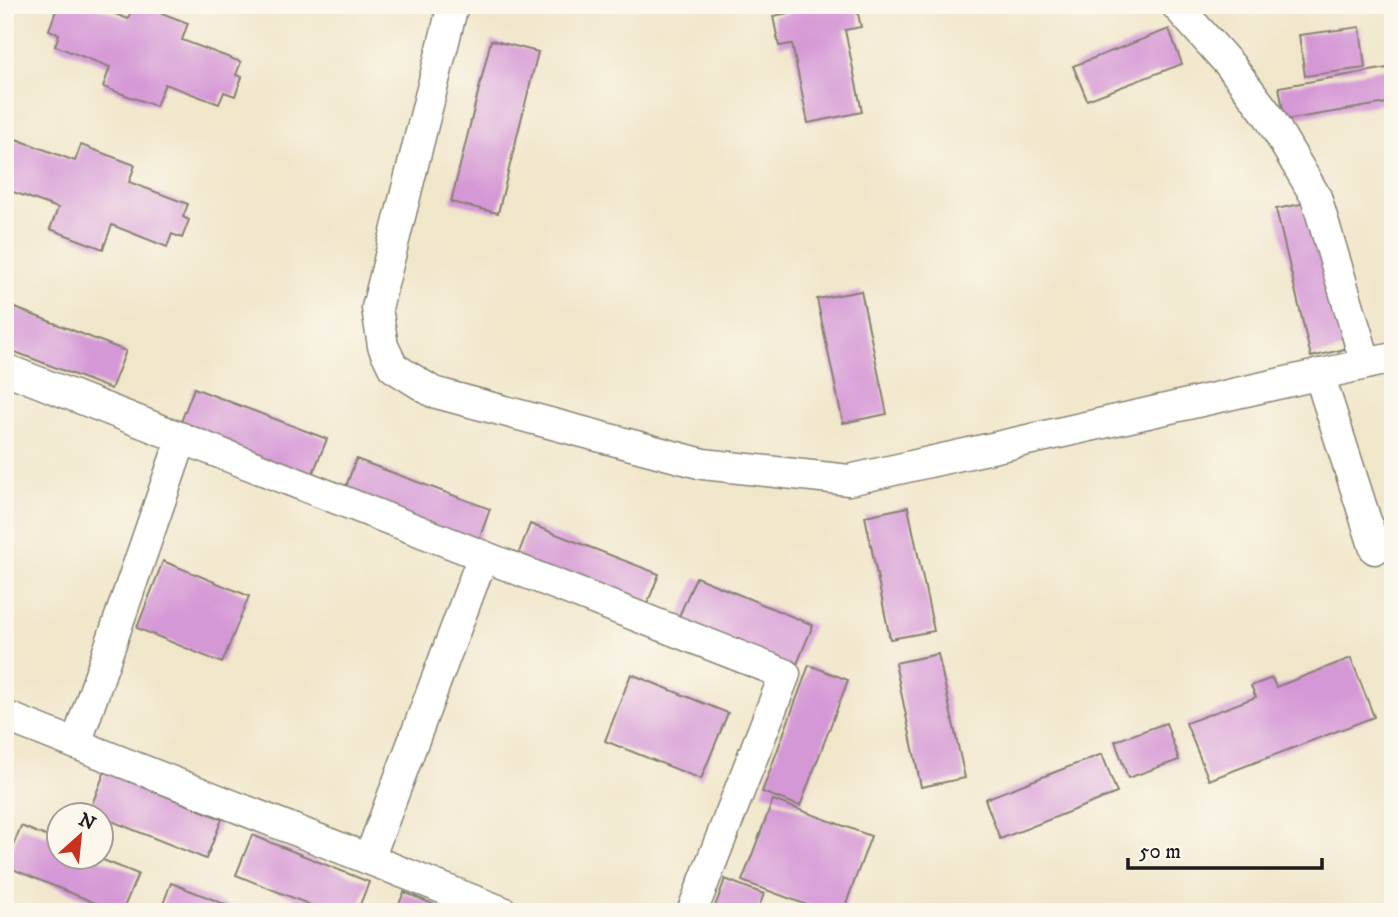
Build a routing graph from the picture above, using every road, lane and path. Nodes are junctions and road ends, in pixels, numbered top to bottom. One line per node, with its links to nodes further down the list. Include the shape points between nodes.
1 (453, 5): 5 (lane, via 377,308 383,346 393,366 433,391 703,464 849,481)
2 (1176, 5): 3 (lane, via 1268,115 1316,197)
3 (1379, 361): 5 (lane)
4 (5, 369): 6 (lane)
5 (1319, 374): 7 (lane)
6 (183, 438): 8 (lane); 10 (lane)
7 (1375, 549)
8 (483, 556): 11 (lane); 13 (lane, via 785,674)
9 (5, 716): 10 (lane)
10 (76, 744): 11 (lane)
11 (369, 859): 12 (lane)
12 (503, 912)
13 (692, 912)

